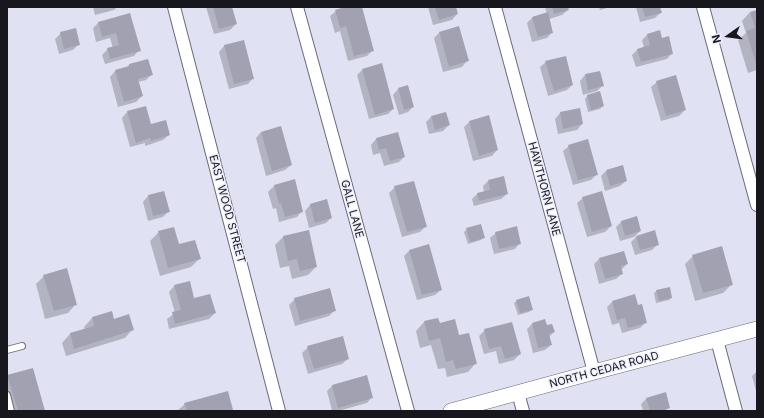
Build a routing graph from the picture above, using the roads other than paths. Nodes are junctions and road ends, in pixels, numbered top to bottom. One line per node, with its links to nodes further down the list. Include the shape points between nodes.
1 (174, 7): 14 (street, EAST WOOD STREET)
2 (297, 7): 15 (street, GALL LANE)
3 (495, 7): 10 (street, HAWTHORN LANE)
4 (703, 7): 5 (street)
5 (757, 205)
6 (757, 329): 7 (street, NORTH CEDAR ROAD)
7 (717, 340): 10 (street, NORTH CEDAR ROAD); 18 (street)
8 (22, 346): 9 (lane)
9 (7, 350)
10 (594, 372): 11 (street, NORTH CEDAR ROAD)
11 (518, 393): 16 (street, NORTH CEDAR ROAD); 17 (street)
12 (7, 395): 13 (lane)
13 (11, 411)
14 (279, 411)
15 (408, 411)
16 (451, 411)
17 (523, 411)
18 (736, 411)

